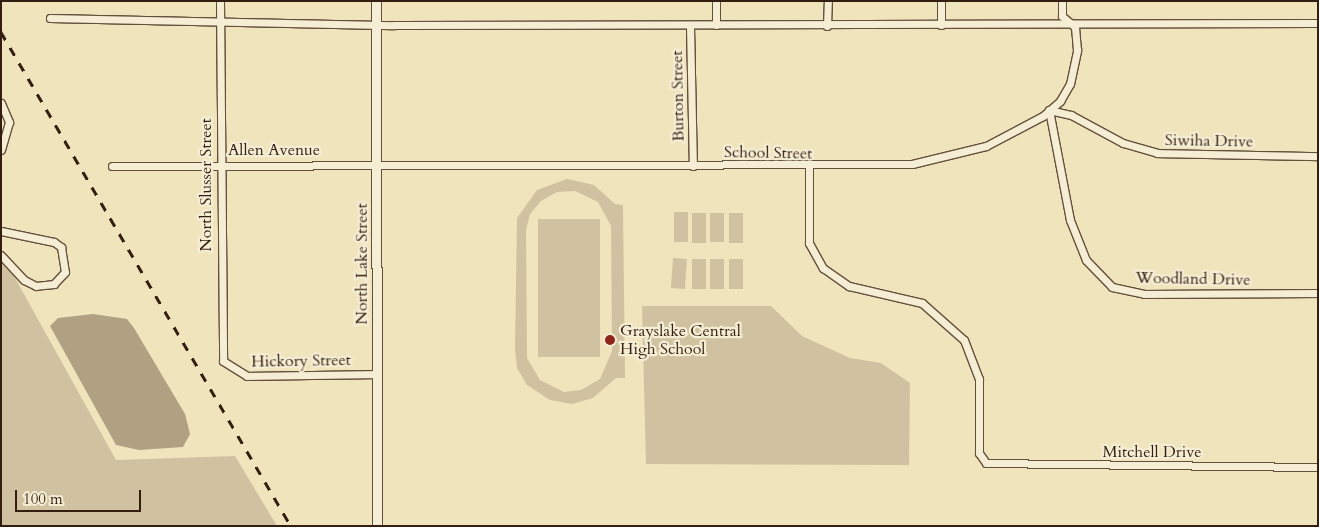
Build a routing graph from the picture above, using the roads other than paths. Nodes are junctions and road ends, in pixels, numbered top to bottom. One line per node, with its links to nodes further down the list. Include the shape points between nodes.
1 (220, 1): 8 (street, North Slusser Street)
2 (376, 1): 9 (street, North Lake Street)
3 (716, 1): 12 (street)
4 (828, 1): 15 (street)
5 (941, 1): 13 (street)
6 (1062, 1): 10 (street, School Street, via 1062,16)
7 (50, 18): 8 (street)
8 (220, 19): 9 (street); 20 (street, North Slusser Street)
9 (376, 23): 14 (street); 21 (street, North Lake Street)
10 (1070, 23): 11 (street); 13 (street); 17 (street, School Street, via 1077,34 1076,67 1070,84)
11 (1318, 23)
12 (716, 25): 14 (street); 15 (street)
13 (941, 25): 15 (street)
14 (690, 26): 23 (street, Burton Street)
15 (827, 26)
16 (1, 103): 18 (street, via 9,122)
17 (1049, 110): 19 (street, Siwiha Drive, via 1072,116 1123,143 1157,154); 24 (street, School Street, via 1021,129 958,155 912,164); 27 (street, Woodland Drive, via 1070,220 1086,260 1112,287 1144,294)
18 (1, 150)
19 (1318, 156)
20 (220, 164): 21 (street, Allen Avenue); 22 (street, Allen Avenue); 28 (street, North Slusser Street, via 219,347)
21 (376, 164): 23 (street, School Street); 29 (street, North Lake Street)
22 (112, 166)
23 (693, 166): 24 (street, School Street)
24 (809, 167): 30 (street, Mitchell Drive, via 810,243 823,268 849,286 922,303 964,340 979,379 979,454 986,462)
25 (1, 231): 26 (street, via 54,242 64,255 64,272 54,284 36,286 24,280)
26 (1, 256)
27 (1318, 293)
28 (227, 368): 29 (street, Hickory Street, via 247,376)
29 (377, 374): 31 (street, North Lake Street)
30 (1318, 467)
31 (377, 526)

